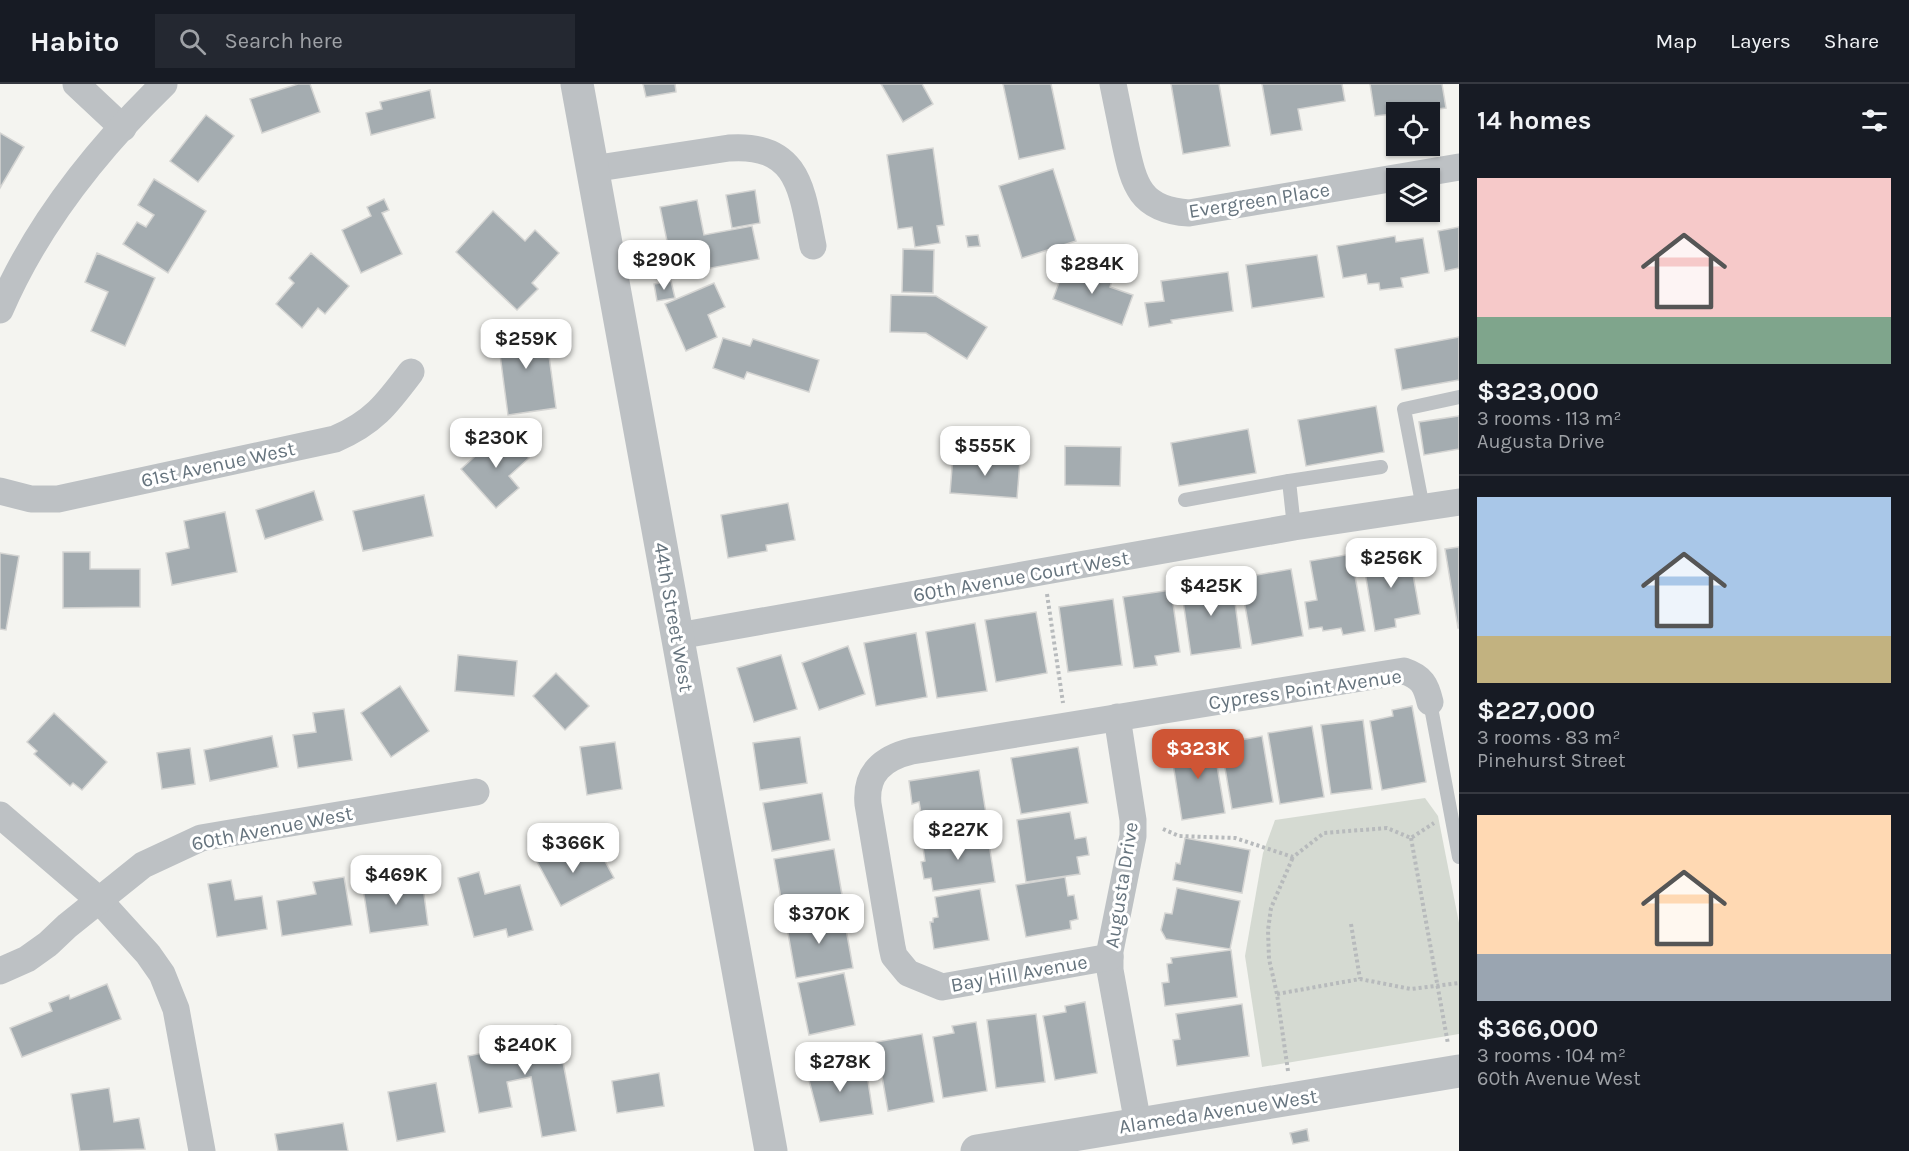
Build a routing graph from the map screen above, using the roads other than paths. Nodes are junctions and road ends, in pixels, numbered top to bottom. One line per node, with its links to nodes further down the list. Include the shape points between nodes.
1 (76, 84): 5 (street)
2 (164, 84): 5 (street)
3 (577, 84): 7 (street, 44th Street West)
4 (1113, 84): 6 (street, Evergreen Place, via 1132,177 1154,205 1171,212 1189,213)
5 (123, 128): 9 (street, via 48,221)
6 (1459, 167)
7 (592, 169): 8 (street, via 729,148 762,150 790,168 801,186); 18 (street, 44th Street West)
8 (813, 246)
9 (0, 310)
10 (411, 372): 14 (street, 61st Avenue West, via 379,414 335,439 58,499 31,499)
11 (1459, 398): 16 (lane, via 1404,409)
12 (1381, 467): 13 (lane)
13 (1289, 482): 15 (lane); 17 (lane)
14 (0, 490)
15 (1185, 500)
16 (1439, 505): 17 (street, 60th Avenue Court West)
17 (1294, 527): 18 (street, 60th Avenue Court West)
18 (678, 636): 31 (street, 44th Street West)
19 (1430, 702): 20 (street, Cypress Point Avenue, via 1420,678 1404,671); 23 (lane)
20 (1117, 717): 25 (street, Augusta Drive, via 1133,836); 26 (street, Cypress Point Avenue, via 912,751 880,764 867,793 892,948)
21 (476, 792): 24 (street, 60th Avenue West, via 201,838 143,865)
22 (0, 815): 24 (street)
23 (1459, 857)
24 (99, 900): 27 (street, 60th Avenue West, via 48,945); 30 (street, via 162,974 176,1010)
25 (1110, 957): 26 (street, Bay Hill Avenue, via 942,987 918,980); 29 (street, Augusta Drive)
26 (900, 963)
27 (0, 971)
28 (1456, 1071): 29 (street, Alameda Avenue West)
29 (1138, 1124): 32 (street, Alameda Avenue West)
30 (202, 1151)
31 (771, 1151)
32 (977, 1151)

